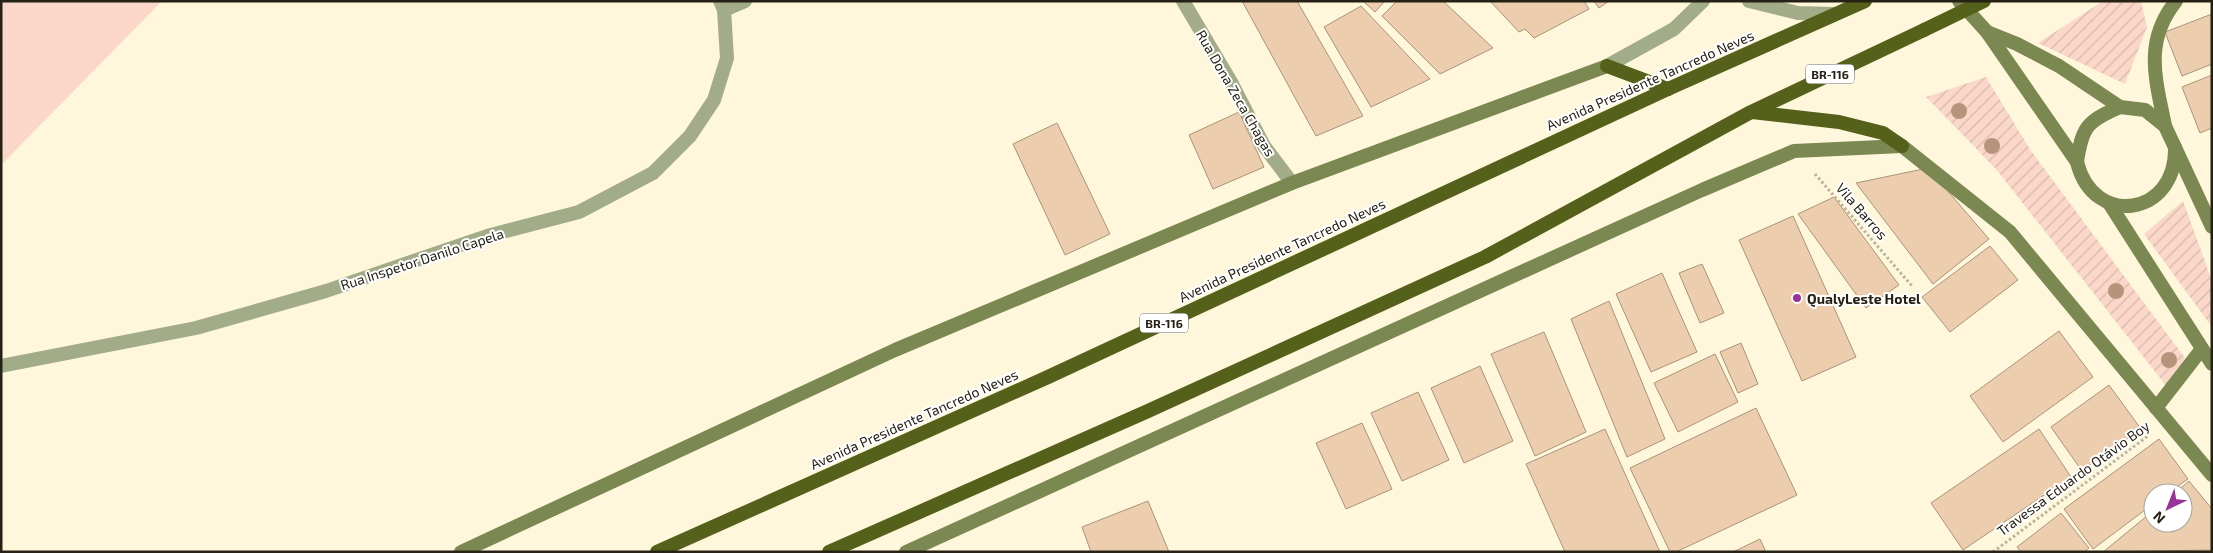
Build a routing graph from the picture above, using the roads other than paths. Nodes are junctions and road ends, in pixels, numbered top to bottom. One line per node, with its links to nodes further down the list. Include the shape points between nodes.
1 (745, 1): 9 (street)
2 (1182, 1): 20 (street, Rua Dona Zeca Chagas, via 1231,82 1264,146)
3 (1702, 1): 12 (street, via 1674,29)
4 (1749, 1): 10 (street, via 1798,13)
5 (1865, 1): 10 (highway, Avenida Presidente Tancredo Neves / BR-116)
6 (1959, 1): 11 (main road)
7 (1984, 1): 15 (highway, BR-116, bridge)
8 (2176, 1): 16 (main road, via 2169,9 2156,40 2153,67)
9 (722, 6): 25 (street, Rua Inspetor Danilo Capela, via 727,58 714,100 690,136 653,173 579,212 487,236 326,291 196,328)
10 (1833, 14): 13 (highway, Avenida Presidente Tancredo Neves / BR-116)
11 (1987, 32): 14 (main road, via 2059,66); 19 (main road)
12 (1607, 66): 13 (highway); 20 (main road)
13 (1668, 89): 29 (highway, Avenida Presidente Tancredo Neves / BR-116, via 1038,381)
14 (2120, 107): 16 (main road, via 2145,110); 19 (main road, via 2096,117 2080,137)
15 (1751, 112): 17 (highway, via 1848,124 1883,133); 30 (highway, BR-116, via 1485,257)
16 (2165, 126): 18 (main road)
17 (1902, 146): 26 (main road, via 2010,232); 31 (main road, via 1794,151)
18 (2175, 147): 21 (main road, via 2176,164 2170,181 2159,194 2144,203 2126,206); 22 (main road)
19 (2077, 162): 21 (main road, via 2087,187)
20 (1292, 183): 28 (main road, via 895,350)
21 (2109, 203): 23 (main road)
22 (2212, 227)
23 (2201, 350): 24 (main road); 26 (main road)
24 (2212, 364)
25 (1, 366)
26 (2156, 408): 27 (main road)
27 (2212, 475)
28 (461, 552)
29 (657, 552)
30 (829, 552)
31 (906, 552)

